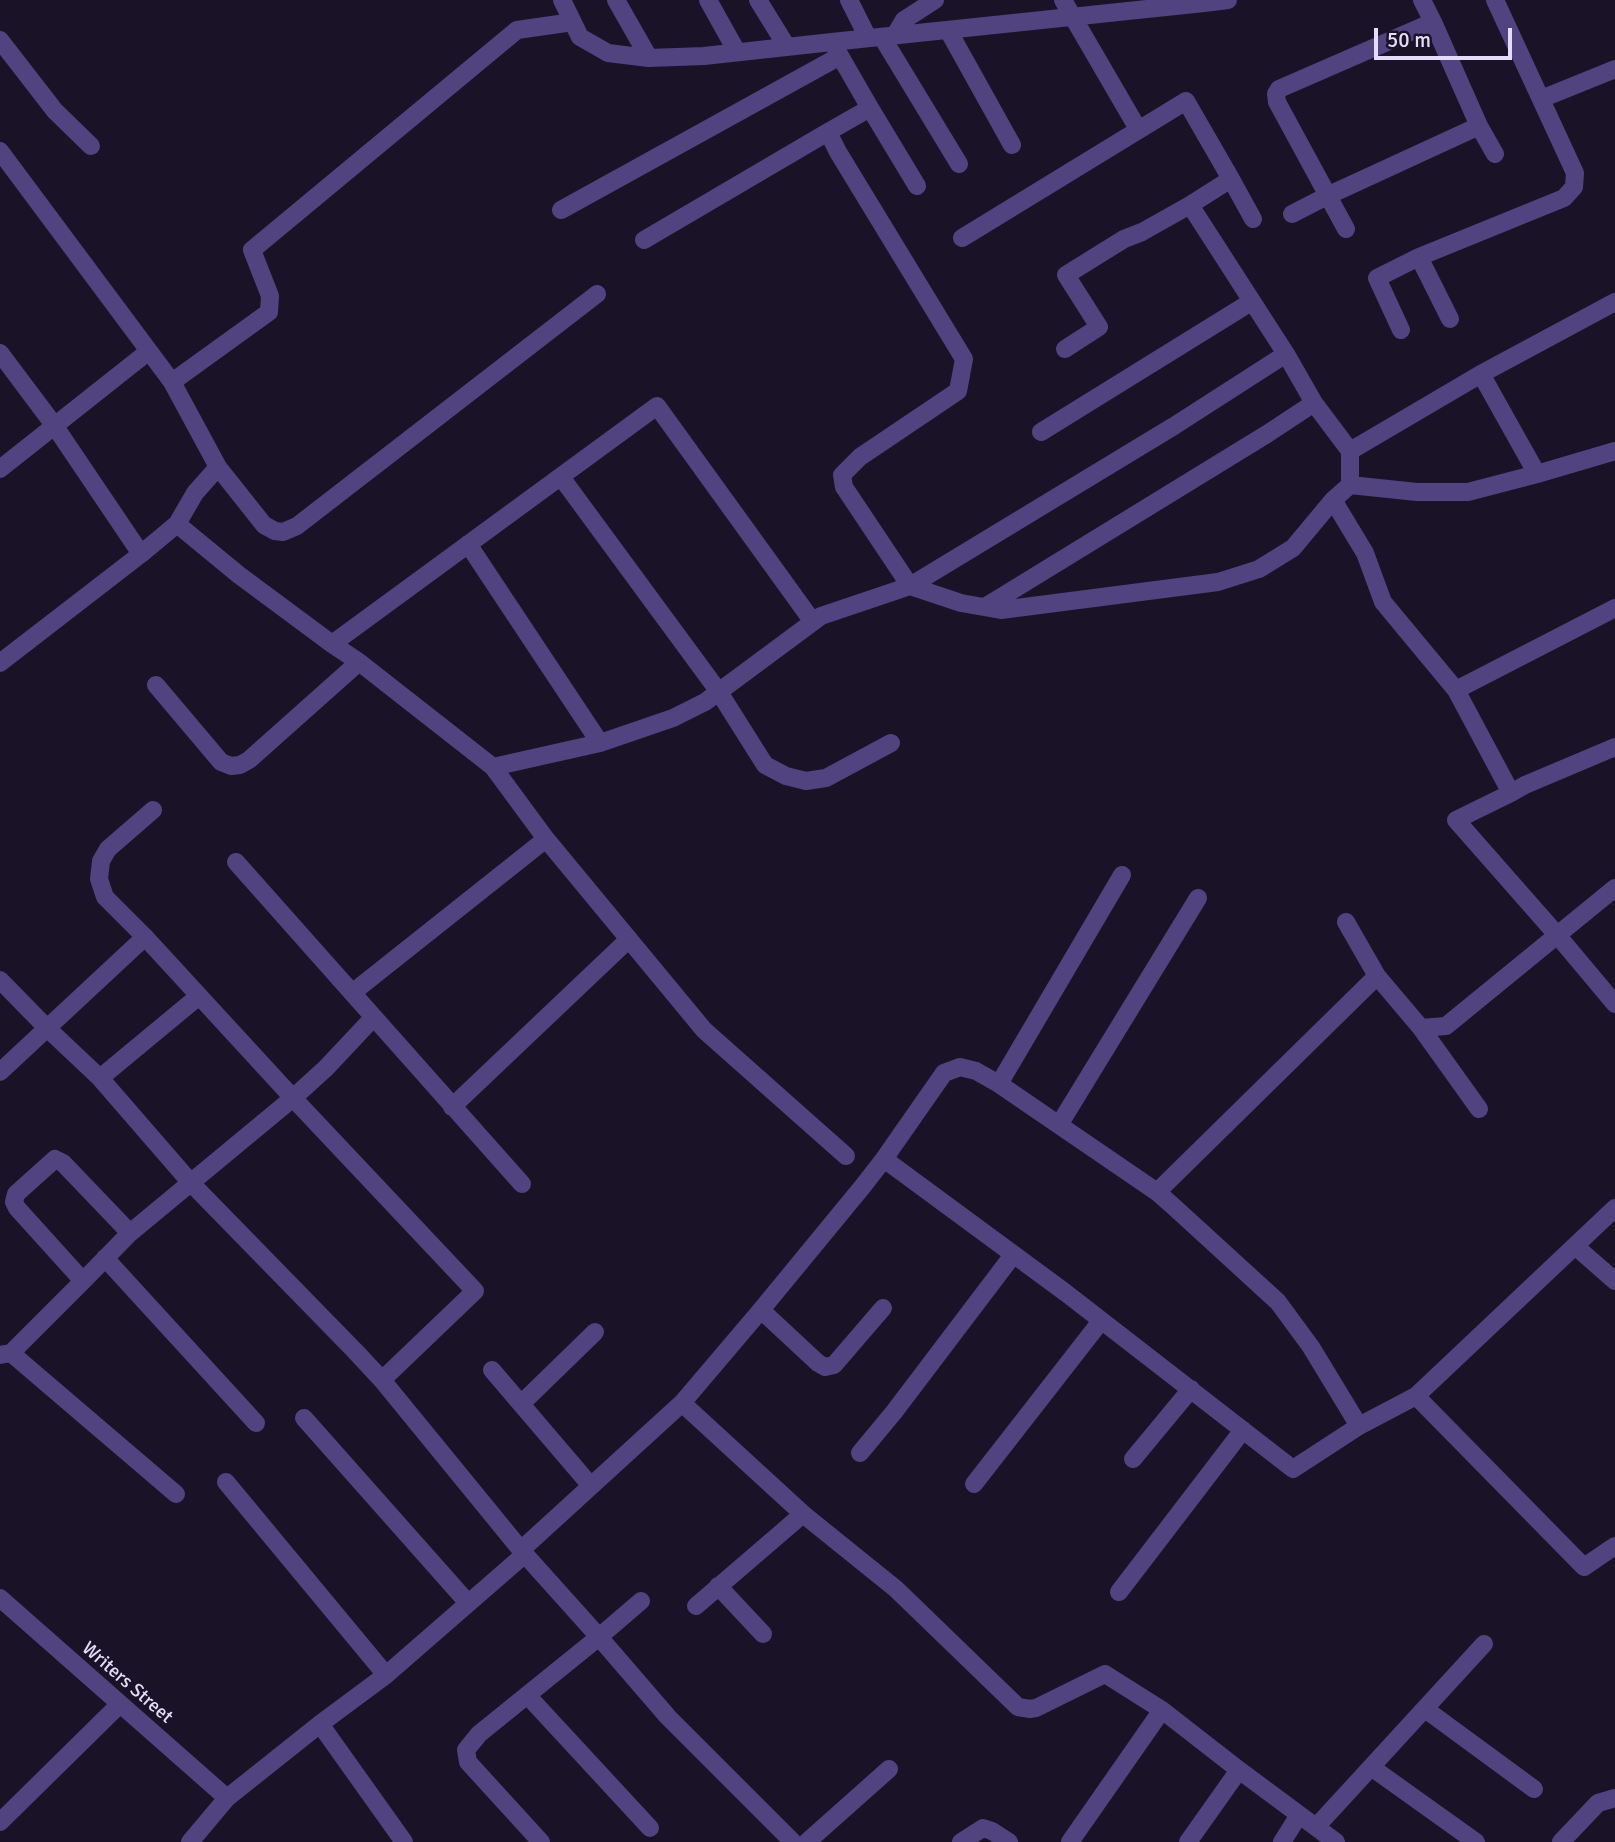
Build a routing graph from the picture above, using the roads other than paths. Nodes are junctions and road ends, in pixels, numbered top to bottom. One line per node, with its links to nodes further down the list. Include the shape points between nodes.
1 (562, 0): 13 (street)
2 (616, 0): 21 (street)
3 (708, 0): 20 (street)
4 (758, 0): 18 (street)
5 (849, 0): 16 (street)
6 (935, 0): 16 (street)
7 (1063, 0): 12 (street)
8 (1228, 0): 11 (street)
9 (1422, 0): 14 (street)
10 (1495, 0): 23 (street)
11 (1203, 1): 12 (street)
12 (1073, 17): 15 (street); 26 (street)
13 (573, 22): 21 (street, via 580,37 608,53); 54 (street, via 517,30 252,250 270,296 269,312)
14 (1433, 22): 25 (street); 35 (street, via 1279,89 1277,102)
15 (948, 30): 16 (street); 28 (street)
16 (882, 37): 19 (street); 32 (street)
17 (0, 40): 29 (street, via 55,111)
18 (787, 47): 19 (street); 20 (street)
19 (835, 49): 24 (street); 37 (street)
20 (737, 52): 21 (street)
21 (649, 58)
22 (1615, 69): 23 (street)
23 (1541, 99): 43 (street, via 1575,173 1569,194)
24 (870, 108): 27 (street); 34 (street)
25 (1479, 126): 31 (street); 35 (street)
26 (1138, 129): 33 (street, via 1186,100); 41 (street)
27 (828, 132): 42 (street); 69 (street, via 964,359 958,391 860,457 842,475 844,487)
28 (1012, 145)
29 (90, 146)
30 (0, 151): 50 (street)
31 (1495, 154)
32 (959, 164)
33 (1231, 178): 36 (street); 39 (street)
34 (917, 186)
35 (1327, 196): 38 (street); 40 (street)
36 (1190, 205): 45 (street); 49 (street, via 1066,275 1100,327)
37 (561, 210)
38 (1292, 214)
39 (1253, 219)
40 (1346, 229)
41 (962, 238)
42 (644, 240)
43 (1419, 257): 47 (street); 48 (street, via 1377,278)
44 (597, 294): 60 (street, via 297,526 283,532 264,525)
45 (1251, 302): 52 (street); 57 (street)
46 (1615, 302): 53 (street)
47 (1450, 319)
48 (1401, 330)
49 (1065, 349)
50 (149, 351): 54 (street); 56 (street)
51 (0, 353): 56 (street)
52 (1286, 354): 55 (street); 69 (street)
53 (1481, 374): 58 (street); 62 (street)
54 (172, 382): 60 (street)
55 (1314, 403): 58 (street); 70 (street)
56 (54, 425): 61 (street); 68 (street)
57 (1041, 432)
58 (1350, 451): 64 (street)
59 (1615, 451): 62 (street)
60 (219, 467): 66 (street, via 195,493)
61 (0, 469)
62 (1537, 474): 64 (street, via 1468,492)
63 (561, 477): 67 (street); 72 (street, via 657,406); 78 (street)
64 (1350, 485): 65 (street)
65 (1333, 500): 70 (street, via 1293,548 1259,569 1218,582 1002,610); 77 (street, via 1365,553 1383,602)
66 (177, 524): 68 (street); 73 (street)
67 (467, 544): 73 (street); 79 (street)
68 (141, 554): 75 (street)
69 (910, 586): 70 (street); 72 (street)
70 (985, 607)
71 (1615, 608): 77 (street)
72 (813, 622): 78 (street)
73 (331, 644): 74 (street)
74 (359, 662): 76 (street, via 240,765 221,762); 82 (street)
75 (0, 663)
76 (156, 685)
77 (1456, 690): 83 (street)
78 (719, 692): 79 (street, via 673,718); 80 (street, via 765,765 786,776 826,778)
79 (600, 743): 82 (street)
80 (891, 743)
81 (1615, 747): 83 (street)
82 (494, 767): 85 (street)
83 (1511, 793): 91 (street, via 1456,820)
84 (153, 810): 92 (street, via 108,849 99,879 105,897)
85 (546, 839): 93 (street); 96 (street)
86 (236, 862): 96 (street)
87 (1122, 875): 104 (street)
88 (1615, 888): 91 (street)
89 (1198, 898): 108 (street)
90 (1346, 922): 94 (street)
91 (1558, 936): 98 (street); 101 (street, via 1446,1026)
92 (145, 937): 97 (street); 100 (street)
93 (629, 939): 106 (street); 109 (street, via 704,1030)
94 (1377, 976): 101 (street); 113 (street)
95 (0, 981): 100 (street)
96 (352, 993): 99 (street)
97 (199, 996): 103 (street); 105 (street)
98 (1615, 1004)
99 (373, 1018): 105 (street); 106 (street)
100 (47, 1028): 102 (street); 103 (street)
101 (1421, 1028): 107 (street)
102 (0, 1072)
103 (100, 1078): 111 (street)
104 (999, 1084): 108 (street); 110 (street, via 960,1066 944,1073)
105 (293, 1098): 111 (street); 127 (street, via 475,1291)
106 (452, 1107): 112 (street)
107 (1479, 1109)
108 (1059, 1125): 113 (street)
109 (846, 1157)
110 (884, 1159): 117 (street); 122 (street)
111 (191, 1183): 115 (street); 127 (street)
112 (522, 1184)
113 (1157, 1192): 134 (street, via 1278,1301)
114 (1615, 1208): 116 (street)
115 (130, 1233): 118 (street); 119 (street, via 58,1159 16,1194 15,1205)
116 (1575, 1246): 120 (street); 129 (street)
117 (1013, 1255): 123 (street); 136 (street)
118 (105, 1258): 119 (street); 133 (street)
119 (83, 1281): 125 (street)
120 (1615, 1281)
121 (883, 1308): 122 (street, via 837,1362 825,1367)
122 (761, 1310): 130 (street)
123 (1101, 1321): 128 (street); 139 (street)
124 (595, 1332): 131 (street)
125 (6, 1354): 141 (street)
126 (492, 1370): 131 (street)
127 (382, 1380): 144 (street)
128 (1191, 1390): 135 (street); 137 (street)
129 (1416, 1396): 134 (street); 143 (street, via 1584,1567)
130 (682, 1403): 140 (street); 142 (street)
131 (521, 1404): 140 (street)
132 (303, 1419): 149 (street)
133 (256, 1423)
134 (1359, 1426): 135 (street, via 1293,1469)
135 (1243, 1430): 146 (street)
136 (860, 1453)
137 (1133, 1459)
138 (226, 1482): 154 (street)
139 (974, 1484)
140 (591, 1486): 144 (street)
141 (176, 1494)
142 (803, 1514): 145 (street); 158 (street, via 896,1589 1018,1707 1036,1708 1105,1674)
143 (1615, 1546)
144 (523, 1552): 149 (street); 152 (street)
145 (718, 1586): 150 (street); 151 (street)
146 (1119, 1592)
147 (0, 1598): 156 (street, Writers Street)
148 (641, 1601): 152 (street)
149 (468, 1603): 154 (street)
150 (696, 1606)
151 (763, 1634)
152 (598, 1637): 155 (street); 173 (street, via 668,1717)
153 (1485, 1644): 157 (street)
154 (386, 1675): 159 (street)
155 (527, 1695): 169 (street); 172 (street, via 466,1750 468,1762)
156 (120, 1704): 164 (street, Writers Street); 167 (street)
157 (1425, 1709): 160 (street); 163 (street)
158 (1162, 1710): 162 (street); 177 (street)
159 (320, 1724): 164 (street); 171 (street)
160 (1371, 1767): 168 (street); 181 (street)
161 (889, 1769): 174 (street)
162 (1239, 1770): 166 (street); 178 (street)
163 (1534, 1790)
164 (227, 1798): 170 (street)
165 (1615, 1798): 182 (street, via 1598,1803)
166 (1299, 1815): 168 (street); 179 (street)
167 (0, 1822)
168 (1316, 1827): 180 (street)
169 (650, 1828)
170 (190, 1842)
171 (404, 1842)
172 (541, 1842)
173 (793, 1842)
174 (807, 1842)
175 (961, 1842): 176 (street, via 983,1828)
176 (1009, 1842)
177 (1070, 1842)
178 (1188, 1842)
179 (1282, 1842)
180 (1336, 1842)
181 (1476, 1842)
182 (1561, 1842)

